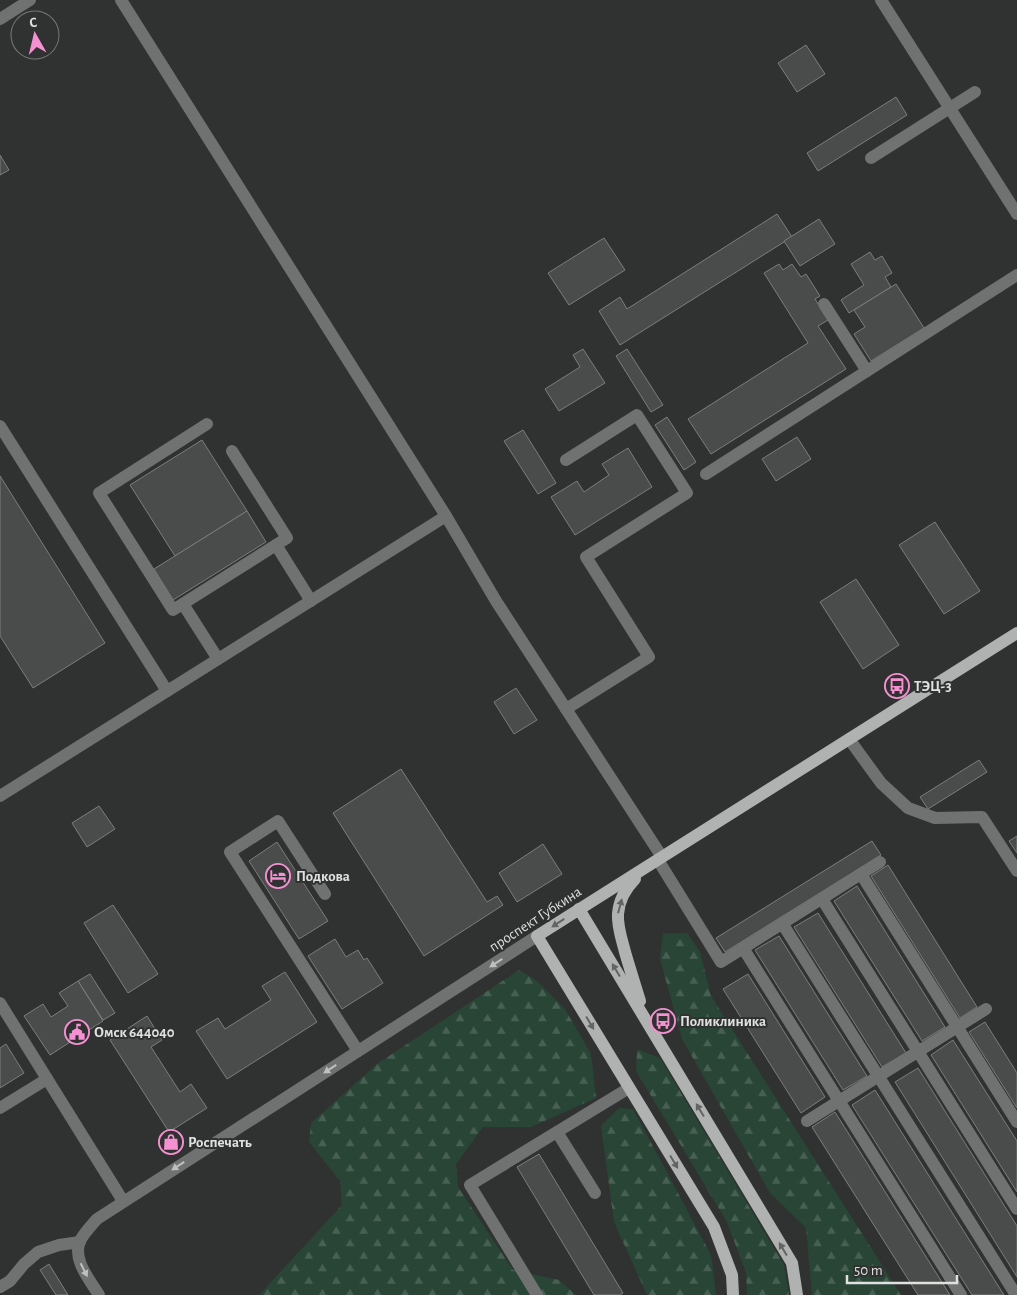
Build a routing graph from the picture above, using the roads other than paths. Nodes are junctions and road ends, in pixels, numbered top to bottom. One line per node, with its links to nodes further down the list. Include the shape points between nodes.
1 (30, 0): 4 (street)
2 (120, 0): 17 (street)
3 (881, 0): 6 (street)
4 (0, 19)
5 (975, 92): 6 (street)
6 (950, 108): 7 (street); 8 (street)
7 (871, 158)
8 (1017, 214)
9 (1017, 275): 11 (street)
10 (824, 304): 11 (street)
11 (867, 371): 16 (street)
12 (207, 424): 20 (street, via 98,492 173,610)
13 (0, 426): 23 (street)
14 (232, 451): 18 (street, via 287,538)
15 (566, 460): 24 (street, via 637,415 687,493 586,558 648,657)
16 (706, 474)
17 (446, 516): 19 (street); 24 (street)
18 (276, 545): 19 (street); 20 (street)
19 (311, 601): 22 (street)
20 (183, 604): 22 (street)
21 (1017, 633): 25 (main road, проспект Губкина)
22 (218, 659): 23 (street)
23 (167, 691): 26 (street)
24 (566, 709): 27 (street)
25 (849, 739): 27 (main road, проспект Губкина); 29 (street, via 881,783 908,808 935,818 982,817)
26 (0, 796)
27 (655, 862): 33 (main road, проспект Губкина); 36 (street, via 722,962); 39 (main road, one-way to 27, via 621,938 618,912 626,888)
28 (880, 862): 30 (street)
29 (1017, 871)
30 (861, 874): 32 (street); 40 (street)
31 (325, 894): 41 (street, via 278,821 230,852)
32 (822, 899): 34 (street); 42 (street)
33 (579, 909): 35 (main road, проспект Губкина, one-way to 35); 39 (main road, one-way to 33)
34 (782, 924): 36 (street); 43 (street)
35 (537, 936): 41 (street, проспект Губкина, one-way to 41); 45 (main road, one-way to 45)
36 (743, 948): 46 (street)
37 (0, 1003): 44 (street)
38 (986, 1009): 40 (street)
39 (646, 1020): 59 (main road, one-way to 39, via 792,1263)
40 (958, 1027): 42 (street); 49 (street)
41 (358, 1051): 52 (street, проспект Губкина, one-way to 52)
42 (918, 1052): 43 (street); 53 (street)
43 (879, 1076): 46 (street); 61 (street)
44 (47, 1079): 47 (street); 52 (street)
45 (629, 1088): 50 (street); 58 (main road, one-way to 58, via 714,1227 732,1275)
46 (839, 1101): 48 (street); 60 (street)
47 (0, 1108)
48 (808, 1121)
49 (1017, 1122)
50 (557, 1132): 51 (street); 57 (street, via 470,1185)
51 (594, 1193)
52 (123, 1201): 54 (street, проспект Губкина, via 97,1219)
53 (1017, 1209)
54 (80, 1242): 55 (street, via 38,1252); 56 (street, one-way to 56, via 79,1257 83,1269)
55 (0, 1287)
56 (99, 1295)
57 (537, 1295)
58 (733, 1295)
59 (797, 1295)
60 (961, 1295)
61 (1016, 1295)

